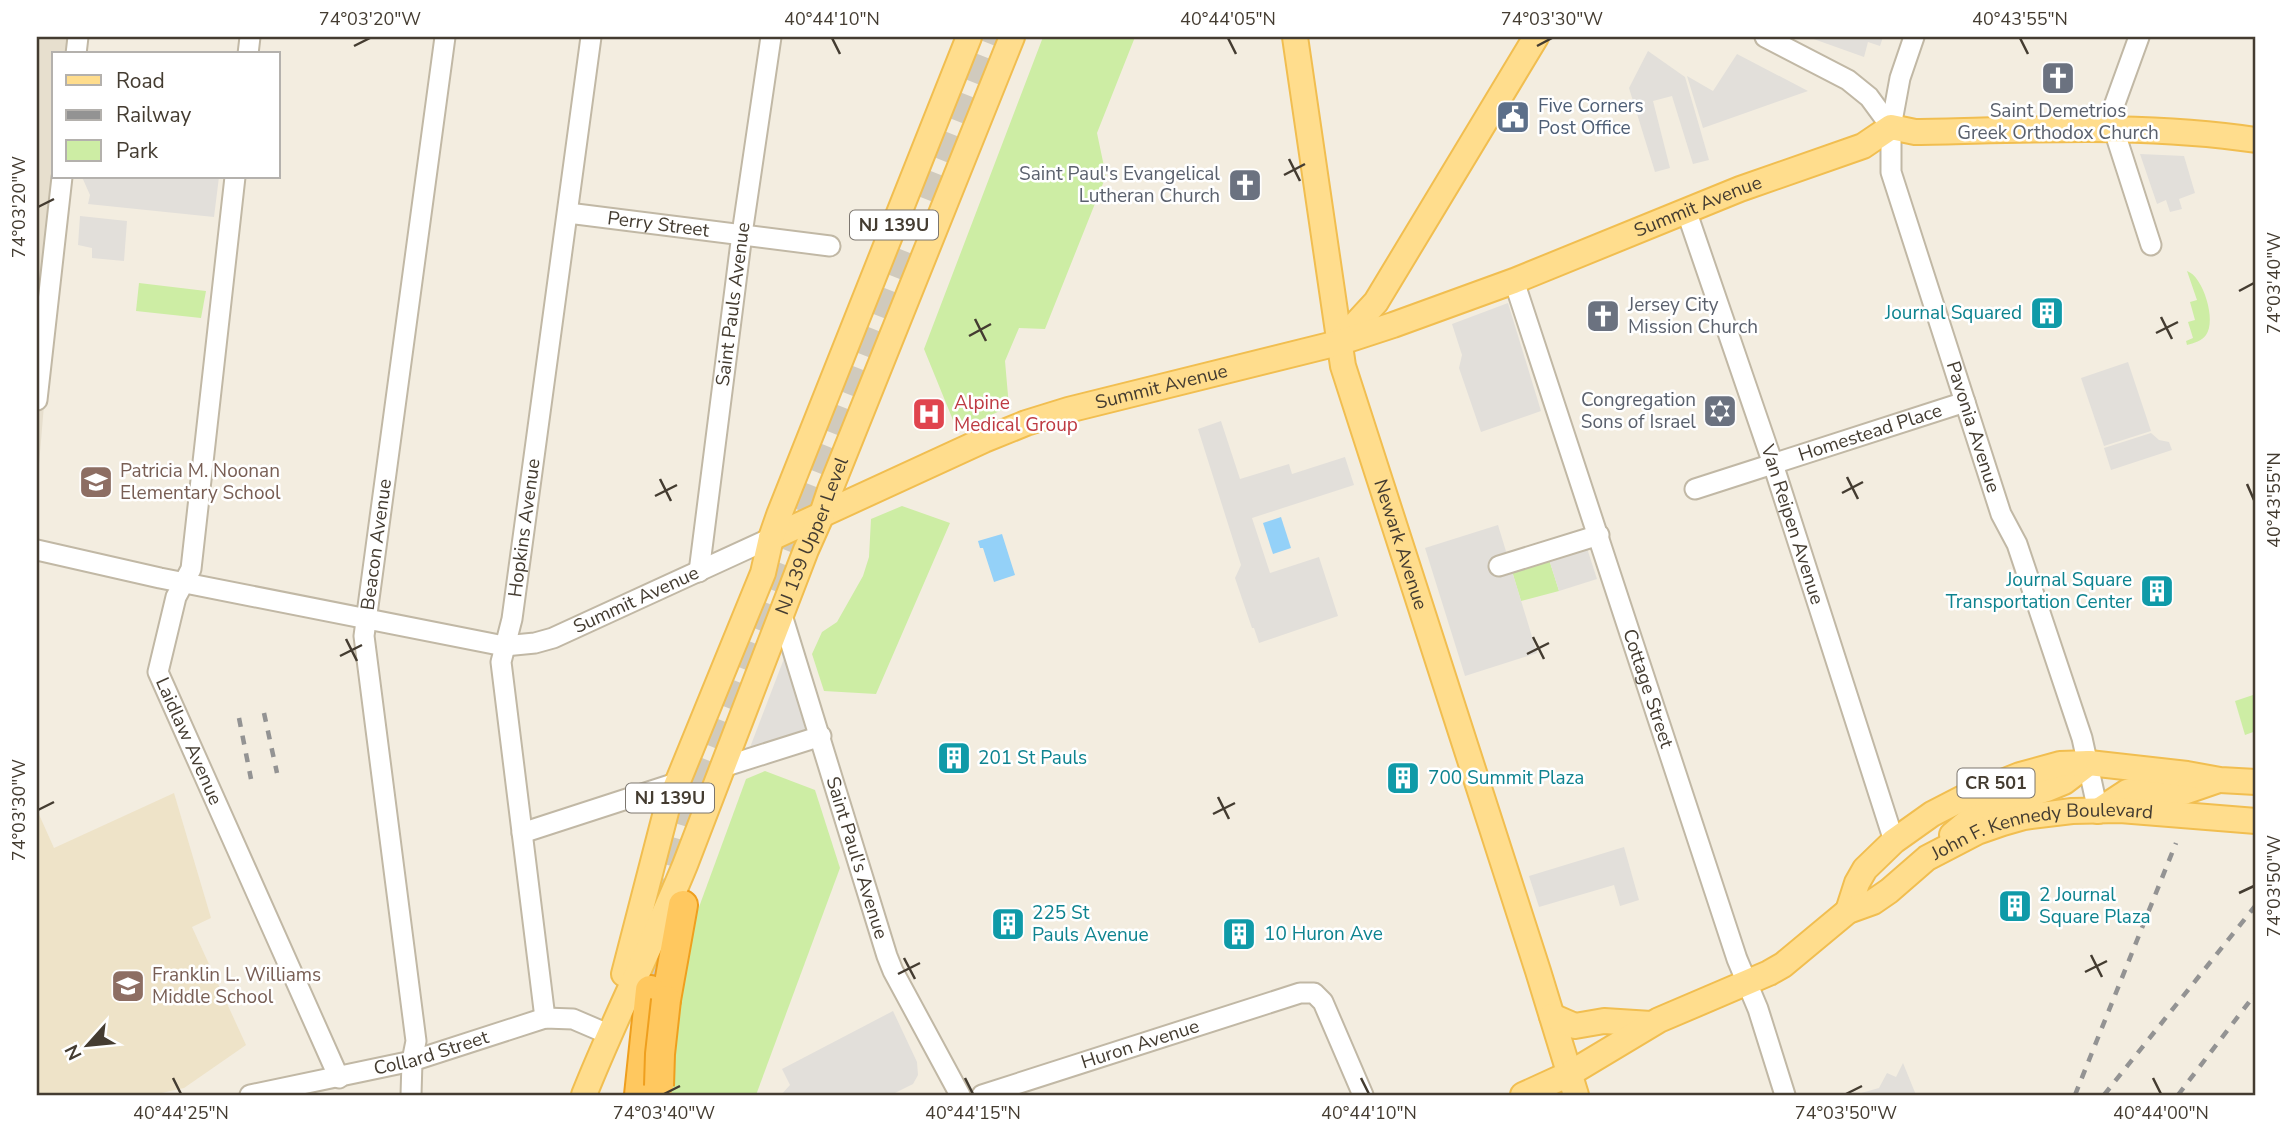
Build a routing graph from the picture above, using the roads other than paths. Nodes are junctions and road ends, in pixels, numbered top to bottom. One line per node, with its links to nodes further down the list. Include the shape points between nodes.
1 (445, 37): 35 (street, Beacon Avenue)
2 (591, 37): 17 (street, Hopkins Avenue)
3 (771, 37): 18 (street, Saint Pauls Avenue)
4 (969, 37): 29 (main road, NJ 139 Upper Level / NJ 139U)
5 (1012, 37): 27 (main road, NJ 139 Upper Level / NJ 139U)
6 (1295, 37): 22 (main road, Newark Avenue)
7 (1536, 37): 22 (main road, via 1376,302)
8 (1765, 37): 11 (street, via 1848,80 1869,97)
9 (1914, 37): 11 (street, Pavonia Avenue)
10 (2139, 37): 12 (street, via 2114,106)
11 (1891, 127): 12 (main road, via 1915,132); 16 (main road, Summit Avenue, via 1863,146); 24 (street, Pavonia Avenue, via 1892,172)
12 (2114, 130): 13 (main road, via 2209,133); 19 (street)
13 (2256, 140)
14 (62, 178): 23 (street)
15 (234, 178): 33 (street, Laidlaw Avenue, via 191,569)
16 (1686, 210): 21 (main road, Summit Avenue); 25 (street, Van Reipen Avenue)
17 (568, 213): 18 (street, Perry Street); 36 (street, Hopkins Avenue, via 512,619)
18 (742, 234): 20 (street, Perry Street); 32 (street, Saint Pauls Avenue)
19 (2151, 245)
20 (830, 246)
21 (1514, 281): 22 (main road, Summit Avenue); 28 (street, Cottage Street)
22 (1338, 343): 27 (main road, Summit Avenue, via 1026,423); 52 (main road, Newark Avenue)
23 (37, 400)
24 (1965, 402): 25 (street, Homestead Place); 38 (street, Pavonia Avenue)
25 (1773, 464): 26 (street, Homestead Place); 46 (street, Van Reipen Avenue)
26 (1695, 489)
27 (822, 514): 29 (main road, Summit Avenue); 34 (main road, NJ 139 Upper Level / NJ 139U)
28 (1599, 535): 31 (street); 50 (street, Cottage Street)
29 (771, 538): 32 (street, Summit Avenue); 42 (main road, NJ 139 Upper Level / NJ 139U, via 763,573)
30 (37, 550): 33 (street, Summit Avenue)
31 (1499, 566)
32 (699, 572): 36 (street, Summit Avenue, via 553,638)
33 (185, 583): 35 (street, Summit Avenue); 57 (street, Laidlaw Avenue, via 176,597 158,672)
34 (782, 614): 37 (street, Saint Paul's Avenue); 39 (main road, NJ 139 Upper Level / NJ 139U)
35 (366, 619): 36 (street, Summit Avenue); 56 (street, Beacon Avenue, via 364,636 416,1041)
36 (504, 646): 45 (street, Hopkins Avenue, via 501,676)
37 (821, 736): 39 (street); 63 (street, Saint Paul's Avenue, via 887,956)
38 (2089, 763): 40 (main road, John F. Kennedy Boulevard / CR 501); 43 (street, Pavonia Avenue); 46 (main road, John F. Kennedy Boulevard / CR 501, via 2060,764 1993,784 1932,814); 47 (main road, via 2064,782 1977,814)
39 (723, 767): 55 (main road, NJ 139 Upper Level / NJ 139U, via 666,912)
40 (2220, 780): 41 (main road, John F. Kennedy Boulevard / CR 501); 43 (main road, via 2184,792 2127,792)
41 (2256, 782)
42 (676, 783): 45 (street); 55 (main road, NJ 139 Upper Level / NJ 139U)
43 (2098, 811): 44 (main road, John F. Kennedy Boulevard / CR 501); 47 (main road, John F. Kennedy Boulevard / CR 501, via 2024,817 1977,832)
44 (2256, 821)
45 (522, 833): 53 (street, Hopkins Avenue)
46 (1894, 841): 49 (main road, John F. Kennedy Boulevard / CR 501, via 1866,869)
47 (1927, 858): 49 (main road, John F. Kennedy Boulevard / CR 501, via 1873,902)
48 (683, 905): 51 (highway)
49 (1848, 911): 50 (main road, John F. Kennedy Boulevard / CR 501, via 1783,965)
50 (1747, 982): 54 (main road, John F. Kennedy Boulevard / CR 501); 67 (street, Cottage Street)
51 (658, 995): 59 (highway, bridge, via 660,1054); 59 (highway, via 642,1053)
52 (1552, 1016): 54 (main road, via 1575,1026 1604,1021); 58 (main road, Newark Avenue)
53 (545, 1018): 55 (street, Collard Street, via 573,1019); 56 (street, Collard Street)
54 (1651, 1024): 58 (main road, John F. Kennedy Boulevard / CR 501)
55 (608, 1034): 62 (main road, NJ 139 Upper Level / NJ 139U)
56 (412, 1061): 57 (street, Collard Street); 61 (street, Beacon Avenue)
57 (339, 1078): 60 (street, Collard Street)
58 (1572, 1084): 66 (main road, John F. Kennedy Boulevard / CR 501)
59 (653, 1093)
60 (250, 1095)
61 (411, 1095)
62 (584, 1095)
63 (960, 1095)
64 (982, 1095): 65 (street, Huron Avenue, via 1300,993 1314,993 1323,1002)
65 (1363, 1095)
66 (1523, 1095)
67 (1786, 1095)

